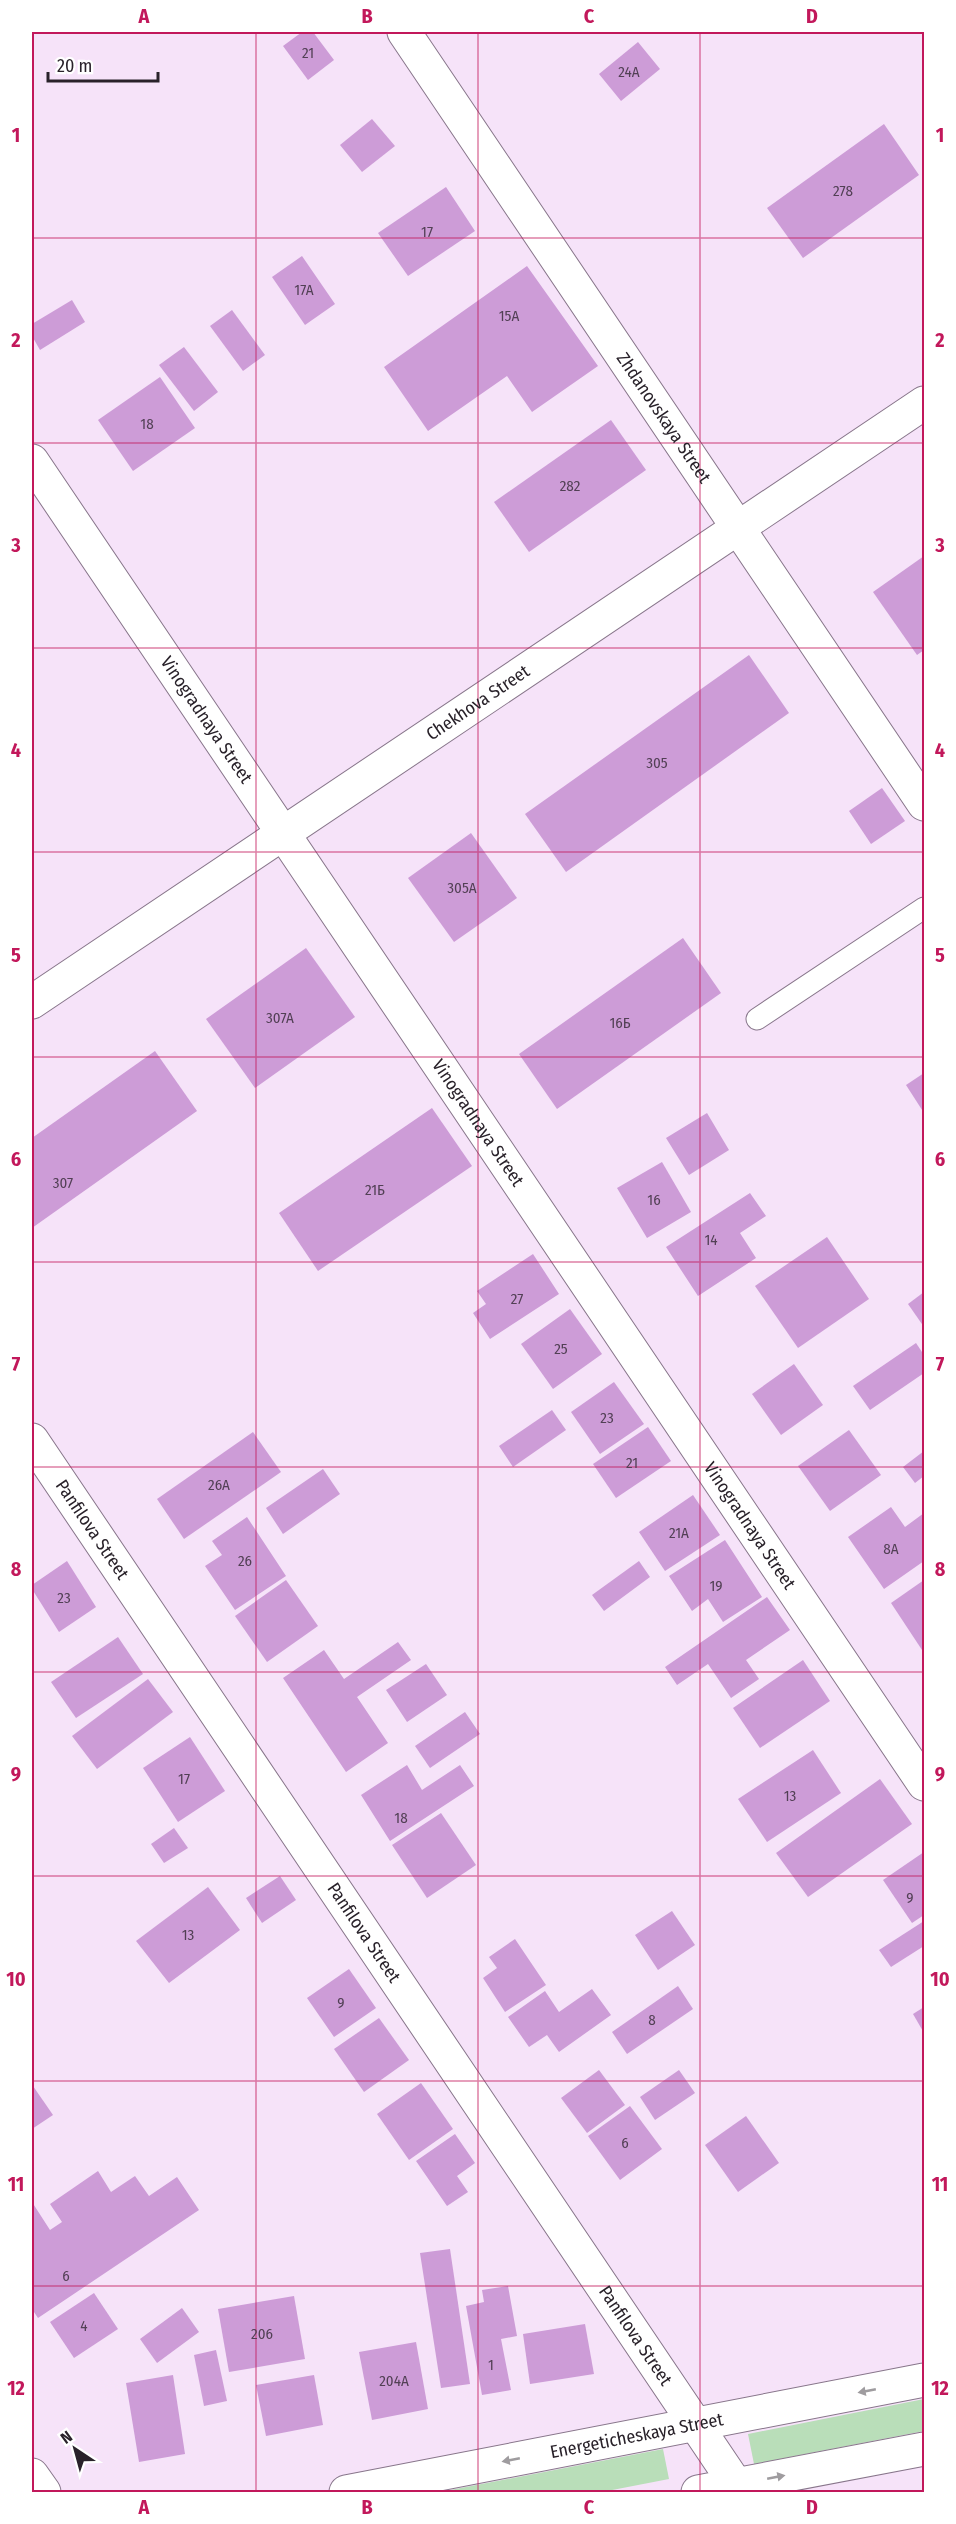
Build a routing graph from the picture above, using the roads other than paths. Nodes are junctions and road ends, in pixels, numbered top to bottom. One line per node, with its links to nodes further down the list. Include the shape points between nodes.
1 (404, 32): 4 (street, Zhdanovskaya Street)
2 (924, 403): 4 (street, Chekhova Street)
3 (32, 461): 6 (street, Vinogradnaya Street)
4 (738, 528): 5 (street, Zhdanovskaya Street); 6 (street, Chekhova Street)
5 (924, 804)
6 (283, 833): 8 (street, Chekhova Street); 11 (street, Vinogradnaya Street)
7 (924, 908): 9 (lane)
8 (32, 1002)
9 (757, 1019)
10 (37, 1460): 13 (street, Panfilova Street)
11 (924, 1784)
12 (924, 2380): 13 (street, Energeticheskaya Street, one-way to 13)
13 (695, 2424): 16 (street, Panfilova Street); 18 (street, Energeticheskaya Street, one-way to 18)
14 (924, 2449): 16 (street, one-way to 14)
15 (32, 2475): 17 (street)
16 (739, 2489): 19 (street)
17 (44, 2493)
18 (346, 2493)
19 (698, 2493)

